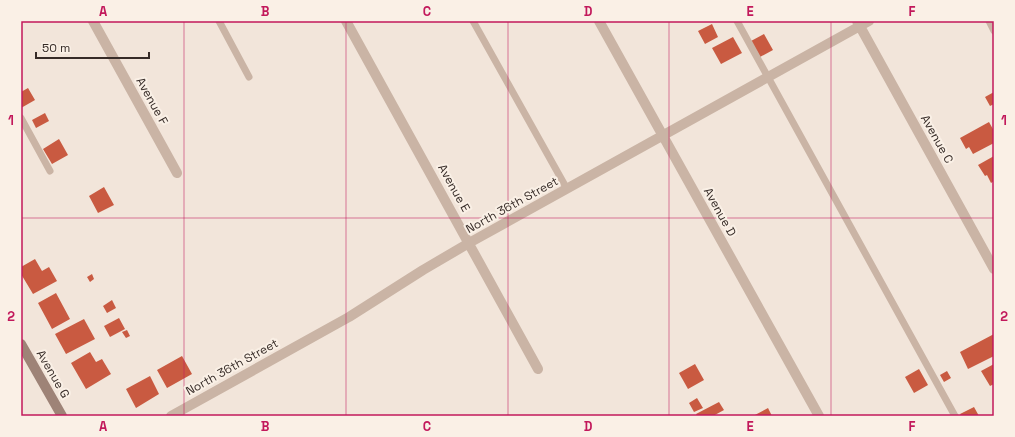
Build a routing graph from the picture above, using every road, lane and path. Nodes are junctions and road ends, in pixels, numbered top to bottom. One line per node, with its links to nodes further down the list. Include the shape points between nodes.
1 (93, 21): 15 (street, Avenue F)
2 (219, 21): 10 (lane)
3 (346, 21): 17 (street, Avenue E)
4 (473, 21): 16 (lane)
5 (599, 21): 13 (street, Avenue D)
6 (737, 21): 11 (lane)
7 (989, 21): 9 (lane)
8 (862, 23): 11 (street, North 36th Street); 18 (street, Avenue C)
9 (994, 31)
10 (249, 76)
11 (768, 77): 13 (street, North 36th Street); 24 (lane)
12 (21, 118): 14 (lane)
13 (663, 135): 16 (street, North 36th Street); 23 (street, Avenue D)
14 (50, 171)
15 (177, 173)
16 (567, 189): 17 (street, North 36th Street)
17 (469, 243): 20 (street, Avenue E); 22 (street, North 36th Street, via 349,317)
18 (994, 269)
19 (21, 344): 21 (main road, Avenue G)
20 (538, 369)
21 (62, 416)
22 (171, 416)
23 (819, 416)
24 (956, 416)

